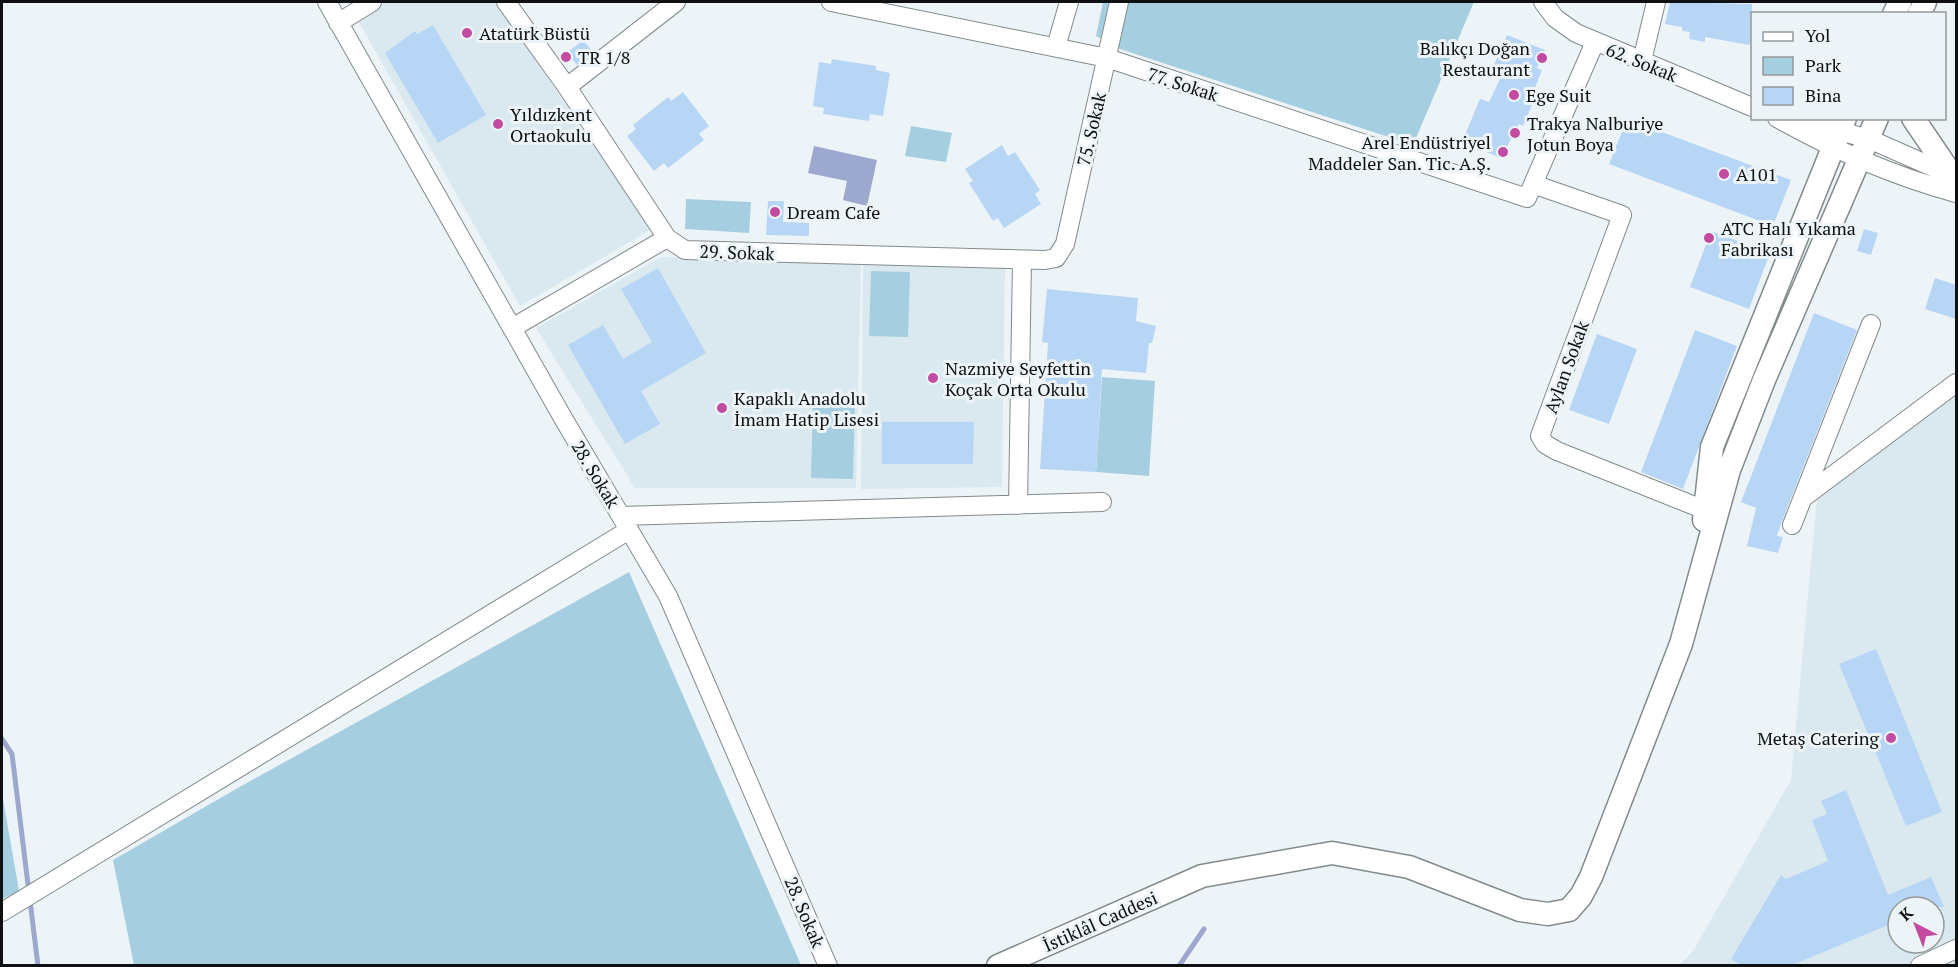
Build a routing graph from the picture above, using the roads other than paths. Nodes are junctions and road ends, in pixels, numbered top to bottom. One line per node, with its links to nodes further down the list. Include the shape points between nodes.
1 (327, 2): 10 (street, 28. Sokak)
2 (372, 2): 10 (street)
3 (506, 2): 15 (street)
4 (676, 2): 15 (street)
5 (831, 2): 12 (street, 77. Sokak)
6 (1069, 2): 12 (street)
7 (1119, 2): 13 (street, 75. Sokak)
8 (1543, 2): 11 (street, 62. Sokak, via 1564,26)
9 (1656, 2): 14 (street)
10 (338, 23): 29 (street, 28. Sokak)
11 (1595, 42): 14 (street, 62. Sokak); 24 (street)
12 (1056, 46): 13 (street, 77. Sokak)
13 (1107, 58): 24 (street, 77. Sokak); 26 (street, 75. Sokak)
14 (1642, 61): 16 (street, 62. Sokak)
15 (567, 87): 25 (street)
16 (1751, 107)
17 (1786, 120): 21 (street)
18 (1799, 120): 21 (street)
19 (1914, 120): 23 (street)
20 (1873, 129): 21 (street); 22 (street); 23 (street)
21 (1838, 132): 22 (street); 34 (street, via 1712,447)
22 (1859, 160): 23 (street); 37 (street, via 1729,470)
23 (1955, 182)
24 (1530, 191): 34 (street, Aylan Sokak, via 1622,215 1540,436 1557,451)
25 (667, 238): 27 (street, 29. Sokak, via 686,250); 29 (street)
26 (1060, 255): 27 (street, 29. Sokak, via 1050,260)
27 (1022, 260): 33 (street)
28 (1871, 324): 31 (street)
29 (512, 328): 35 (street, 28. Sokak)
30 (1956, 383): 31 (street)
31 (1803, 498): 36 (street)
32 (1102, 502): 33 (street)
33 (1018, 505): 35 (street)
34 (1705, 510): 37 (street)
35 (625, 523): 38 (street); 40 (street, 28. Sokak, via 668,596)
36 (1792, 525)
37 (1693, 606): 41 (street, İstiklâl Caddesi, via 1591,877 1569,910 1548,914 1520,910 1409,867 1332,853 1202,876)
38 (2, 912)
39 (1956, 949): 42 (street)
40 (828, 966)
41 (998, 966)
42 (1920, 966)

